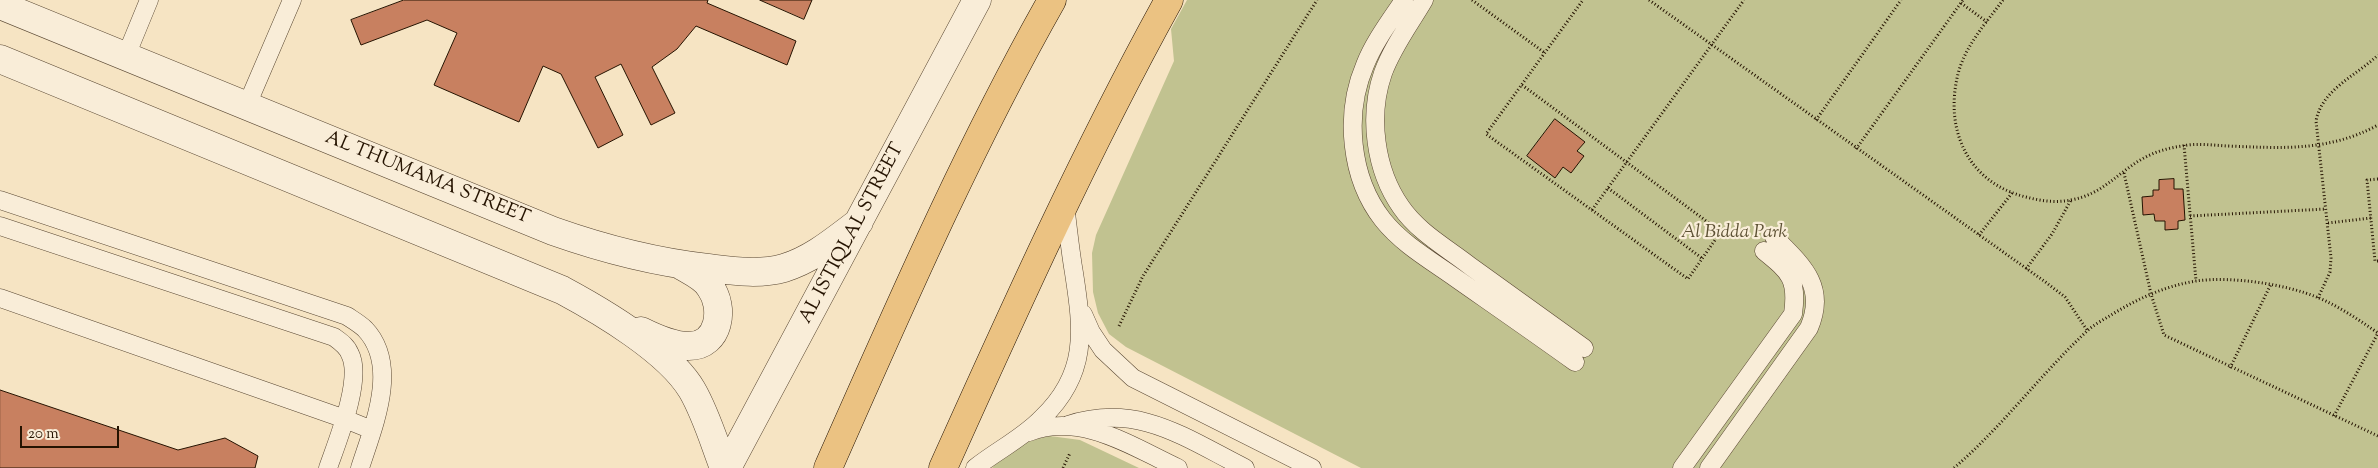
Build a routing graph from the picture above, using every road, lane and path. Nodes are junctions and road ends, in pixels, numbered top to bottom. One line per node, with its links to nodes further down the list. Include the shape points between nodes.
1 (149, 0): 21 (lane)
2 (292, 0): 24 (lane)
3 (977, 0): 42 (street, AL ISTIQLAL STREET)
4 (1052, 0): 71 (main road, via 934,233)
5 (1169, 0): 37 (main road)
6 (1317, 0): 59 (path, via 1143,276 1122,318)
7 (1404, 0): 8 (lane, via 1364,65 1353,107 1355,151 1368,194 1383,220 1413,248 1580,355 1427,234 1401,208 1389,186 1376,140 1378,96 1391,54)
8 (1424, 0)
9 (1472, 0): 19 (path)
10 (1584, 0): 19 (path)
11 (1649, 0): 18 (path)
12 (1744, 0): 18 (path)
13 (1901, 0): 25 (path)
14 (2003, 0): 17 (path)
15 (1962, 1): 17 (path); 29 (path)
16 (0, 4): 21 (street, AL THUMAMA STREET)
17 (1987, 22): 34 (path, via 1966,54 1959,72 1953,106 1954,124 1975,167)
18 (1711, 45): 25 (path); 30 (path)
19 (1546, 52): 23 (path)
20 (2378, 55): 28 (path, via 2330,92 2322,103 2316,121)
21 (126, 56): 24 (street, AL THUMAMA STREET)
22 (0, 59): 56 (street, via 562,290)
23 (1522, 85): 30 (path); 39 (path, via 1486,134)
24 (247, 105): 48 (street, AL THUMAMA STREET, via 553,231 619,253)
25 (1816, 120): 29 (path)
26 (2378, 125): 28 (path, via 2361,134)
27 (2184, 145): 28 (path); 31 (path, via 2142,159); 40 (path)
28 (2318, 146): 38 (path)
29 (1856, 149): 45 (path)
30 (1627, 162): 33 (path); 46 (path, via 1713,226 1715,240)
31 (2124, 173): 36 (path, via 2108,185); 52 (path)
32 (2378, 179): 41 (path, via 2367,180)
33 (1608, 188): 39 (path); 46 (path)
34 (2012, 193): 36 (path, via 2039,200); 45 (path)
35 (0, 200): 64 (lane, via 347,316 365,330 378,348 383,371)
36 (2071, 200): 49 (path, via 2052,234)
37 (1065, 202): 55 (lane); 72 (main road)
38 (2326, 209): 40 (path); 43 (path)
39 (1592, 210): 46 (path, via 1688,279)
40 (2190, 216): 50 (path)
41 (2371, 218): 43 (path); 47 (path, via 2375,261)
42 (858, 222): 48 (street, AL THUMAMA STREET, via 805,260 783,268 749,272); 70 (street, AL ISTIQLAL STREET)
43 (2328, 223): 54 (path, via 2332,258 2330,272)
44 (0, 226): 62 (lane, via 334,337 347,349 354,365)
45 (1979, 235): 49 (path)
46 (1703, 259)
47 (2378, 260)
48 (680, 265): 56 (street, via 707,282 715,294 718,323 708,340 689,346 676,344)
49 (2026, 269): 57 (path, via 2065,297)
50 (2196, 281): 51 (path); 52 (path)
51 (2271, 284): 54 (path); 60 (path)
52 (2151, 294): 57 (path); 60 (path, via 2164,335)
53 (0, 298): 62 (lane)
54 (2318, 298): 58 (path)
55 (1079, 306): 59 (lane, via 1091,332); 65 (lane, via 1080,339 1071,379 1042,419)
56 (612, 318): 69 (street, via 683,378 699,405)
57 (2087, 330): 80 (path)
58 (2378, 333): 61 (path)
59 (1109, 357): 77 (lane, via 1144,385)
60 (2230, 368): 61 (path)
61 (2334, 416): 66 (path)
62 (345, 418): 64 (lane); 67 (lane)
63 (1075, 426): 65 (lane, via 1049,426); 74 (path); 75 (lane, via 1106,434); 76 (lane, via 1100,417 1123,416 1146,421)
64 (372, 430): 68 (lane)
65 (1021, 434): 73 (lane)
66 (2378, 436)
67 (328, 468)
68 (360, 468)
69 (724, 468)
70 (728, 468)
71 (828, 468)
72 (944, 468)
73 (975, 468)
74 (1063, 468)
75 (1178, 468)
76 (1245, 468)
77 (1312, 468)
78 (1682, 468): 79 (lane, via 1793,314 1796,293 1790,276 1769,244 1807,273 1814,288 1814,316 1809,328)
79 (1709, 468)
80 (1954, 468)

